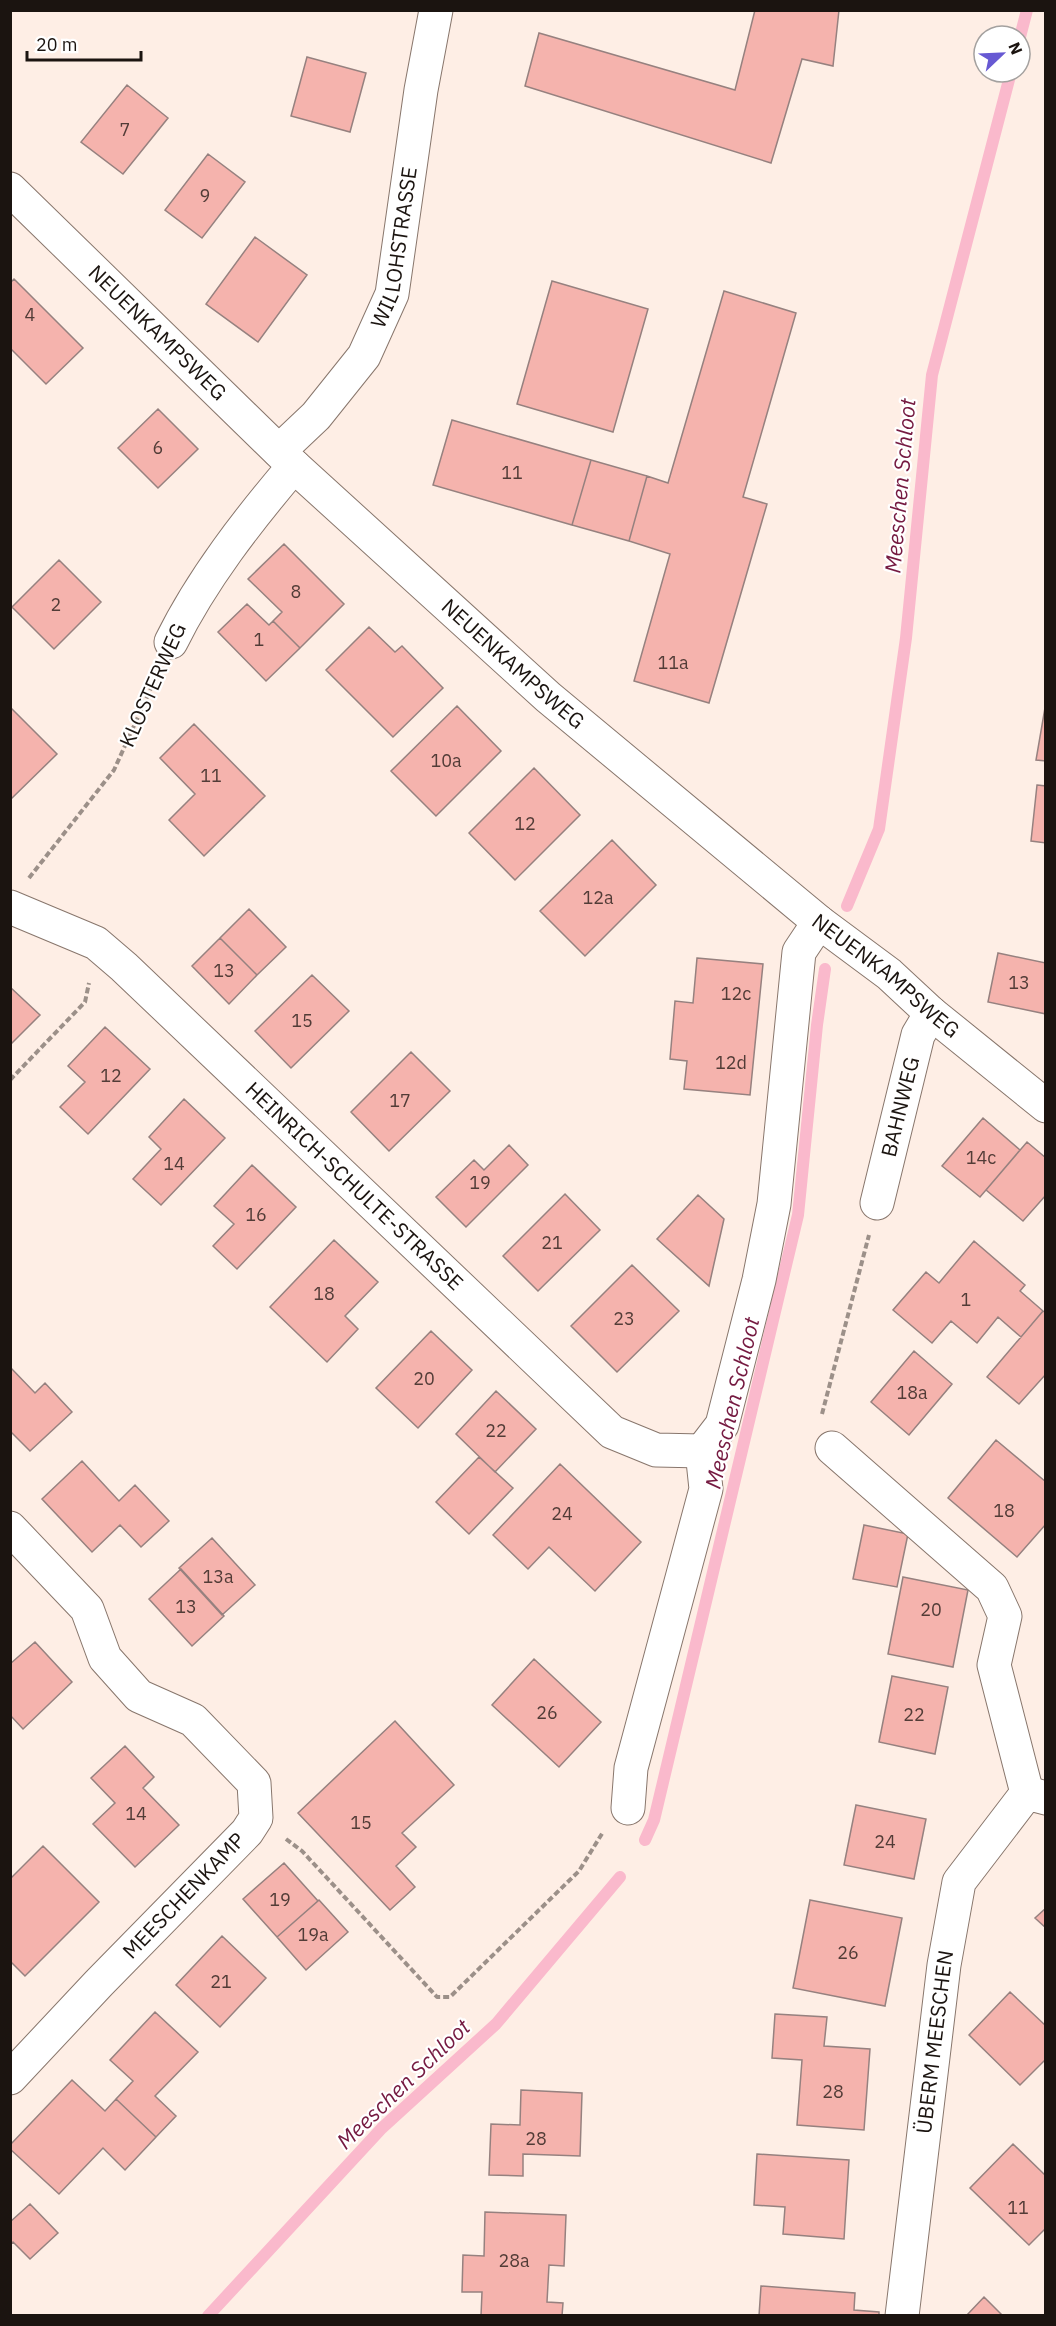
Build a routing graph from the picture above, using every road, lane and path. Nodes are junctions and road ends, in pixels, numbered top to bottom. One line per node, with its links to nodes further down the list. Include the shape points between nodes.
1 (436, 10): 3 (street, WILLOHSTRASSE, via 392,294 364,356)
2 (10, 189): 3 (street, NEUENKAMPSWEG)
3 (286, 459): 4 (street, KLOSTERWEG, via 270,494 189,606); 6 (street, NEUENKAMPSWEG, via 548,697)
4 (171, 642): 5 (path, KLOSTERWEG, via 114,770)
5 (17, 896): 7 (street, HEINRICH-SCHULTE-STRASSE)
6 (819, 922): 8 (street, NEUENKAMPSWEG, via 889,974); 13 (street, via 799,952 774,1204 759,1280 722,1425)
7 (96, 944): 9 (path, via 85,1002); 13 (street, HEINRICH-SCHULTE-STRASSE, via 612,1432 656,1450)
8 (931, 1013): 10 (street, NEUENKAMPSWEG); 11 (street, BAHNWEG, via 918,1035)
9 (10, 1080)
10 (1046, 1106)
11 (877, 1203): 12 (path, via 821,1418 823,1440)
12 (832, 1448): 15 (street, ÜBERM MEESCHEN, via 992,1588 1005,1616 994,1665)
13 (702, 1451): 16 (street, via 706,1488 631,1768)
14 (10, 1528): 17 (street, MEESCHENKAMP, via 87,1609 105,1658 139,1696 193,1720 254,1783)
15 (1036, 1795): 19 (street, ÜBERM MEESCHEN, via 959,1882 944,1965)
16 (628, 1808): 17 (path, via 609,1822 579,1871 450,1997 437,1997 302,1851)
17 (256, 1818): 18 (street, MEESCHENKAMP, via 247,1832)
18 (10, 2078)
19 (903, 2316)

